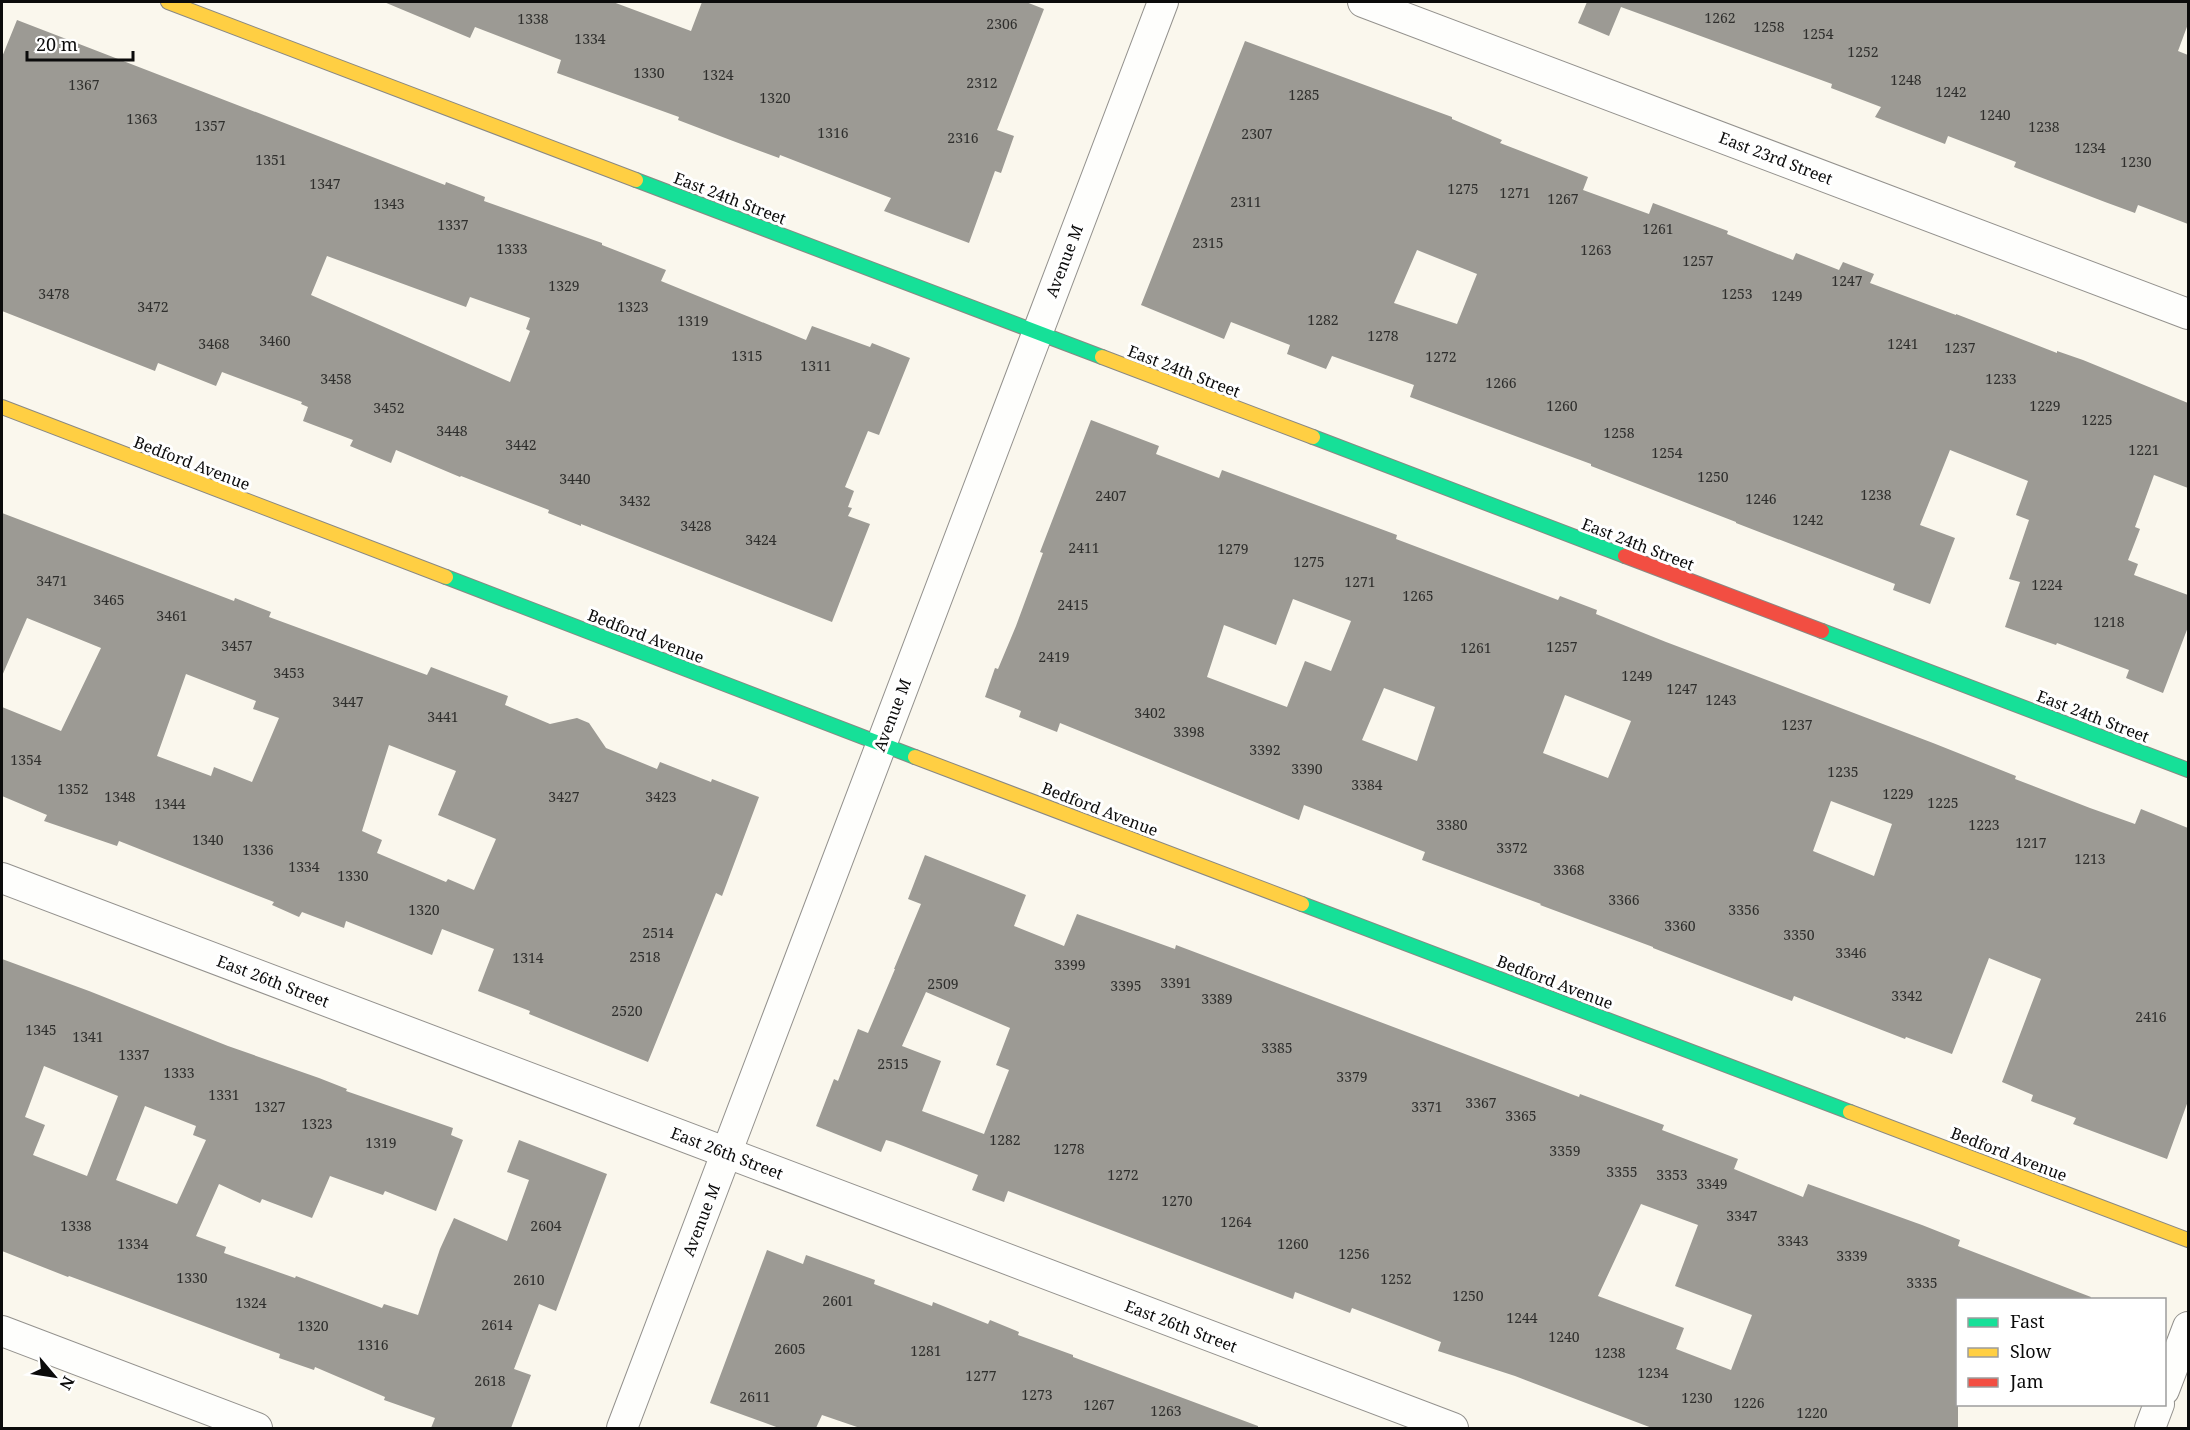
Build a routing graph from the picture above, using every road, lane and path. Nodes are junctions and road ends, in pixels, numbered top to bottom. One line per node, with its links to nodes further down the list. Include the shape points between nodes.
1 (168, 2): 5 (main road, East 24th Street)
2 (1163, 2): 5 (street, Avenue M)
3 (1363, 2): 4 (street, East 23rd Street)
4 (2188, 314)
5 (1037, 333): 7 (street, Avenue M); 8 (main road, East 24th Street)
6 (2, 407): 7 (main road, Bedford Avenue)
7 (882, 744): 10 (street, Avenue M); 11 (main road, Bedford Avenue)
8 (2188, 770)
9 (2, 878): 10 (street, East 26th Street)
10 (727, 1153): 17 (street, Avenue M); 18 (street, East 26th Street)
11 (2188, 1240)
12 (2188, 1327): 14 (street)
13 (2, 1331): 16 (street)
14 (2166, 1385)
15 (2158, 1406): 19 (street)
16 (257, 1428)
17 (622, 1428)
18 (1453, 1428)
19 (2150, 1428)

